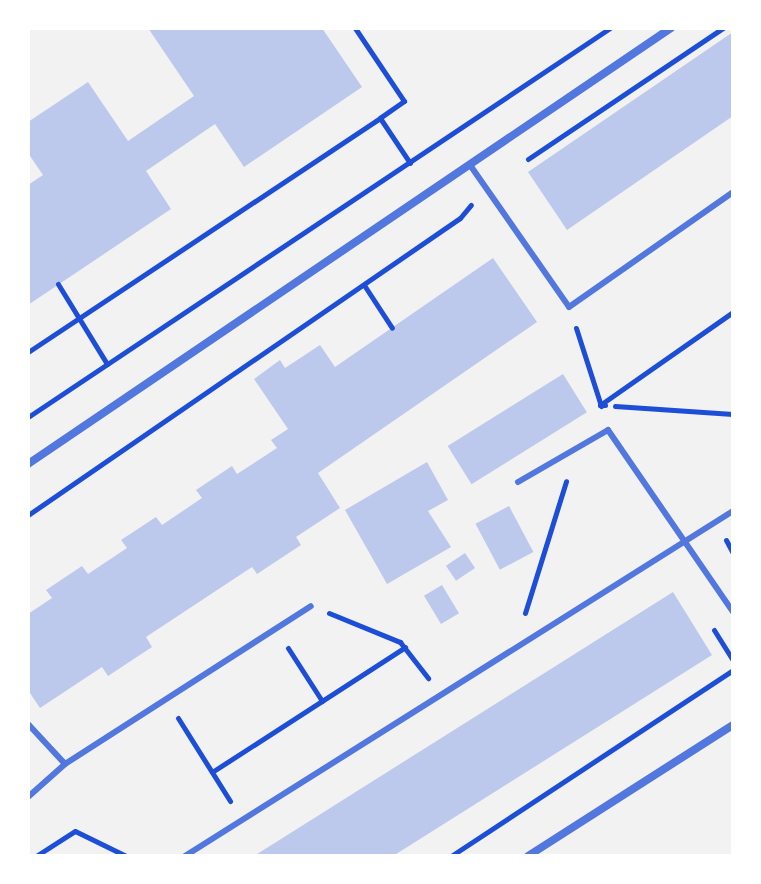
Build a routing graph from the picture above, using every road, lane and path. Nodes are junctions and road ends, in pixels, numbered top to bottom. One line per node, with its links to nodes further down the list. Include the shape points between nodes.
1 (355, 28): 5 (path, via 404,101)
2 (610, 28): 6 (path)
3 (671, 28): 7 (street)
4 (723, 28): 8 (path)
5 (380, 118): 6 (path); 14 (path)
6 (410, 163): 17 (path)
7 (470, 165): 8 (lane); 23 (street)
8 (486, 187): 11 (path, via 460,218); 12 (lane)
9 (733, 192): 12 (lane)
10 (58, 284): 14 (path)
11 (364, 285): 15 (path); 26 (path)
12 (569, 307): 18 (path)
13 (733, 312): 18 (path)
14 (79, 318): 16 (path); 17 (path)
15 (392, 328)
16 (28, 352)
17 (107, 364): 20 (path)
18 (600, 405): 19 (path); 21 (path)
19 (733, 414)
20 (28, 417)
21 (608, 430): 22 (lane); 27 (lane)
22 (575, 449): 24 (lane); 33 (path)
23 (28, 464)
24 (518, 482)
25 (733, 511): 27 (lane)
26 (28, 515)
27 (686, 542): 29 (lane); 33 (lane)
28 (311, 606): 31 (lane); 32 (path)
29 (733, 612)
30 (709, 621): 34 (path)
31 (276, 629): 37 (lane); 38 (path)
32 (405, 647): 36 (path); 38 (path)
33 (514, 649): 36 (lane)
34 (733, 660)
35 (733, 670): 48 (path)
36 (440, 695): 44 (lane)
37 (168, 701): 41 (lane); 42 (path)
38 (322, 701): 42 (path)
39 (28, 724): 41 (lane)
40 (733, 725): 49 (street)
41 (65, 764): 43 (lane)
42 (212, 772): 44 (path)
43 (28, 797)
44 (242, 819): 47 (lane)
45 (36, 856): 46 (path, via 75,831)
46 (126, 856)
47 (185, 856)
48 (451, 856)
49 (528, 856)

